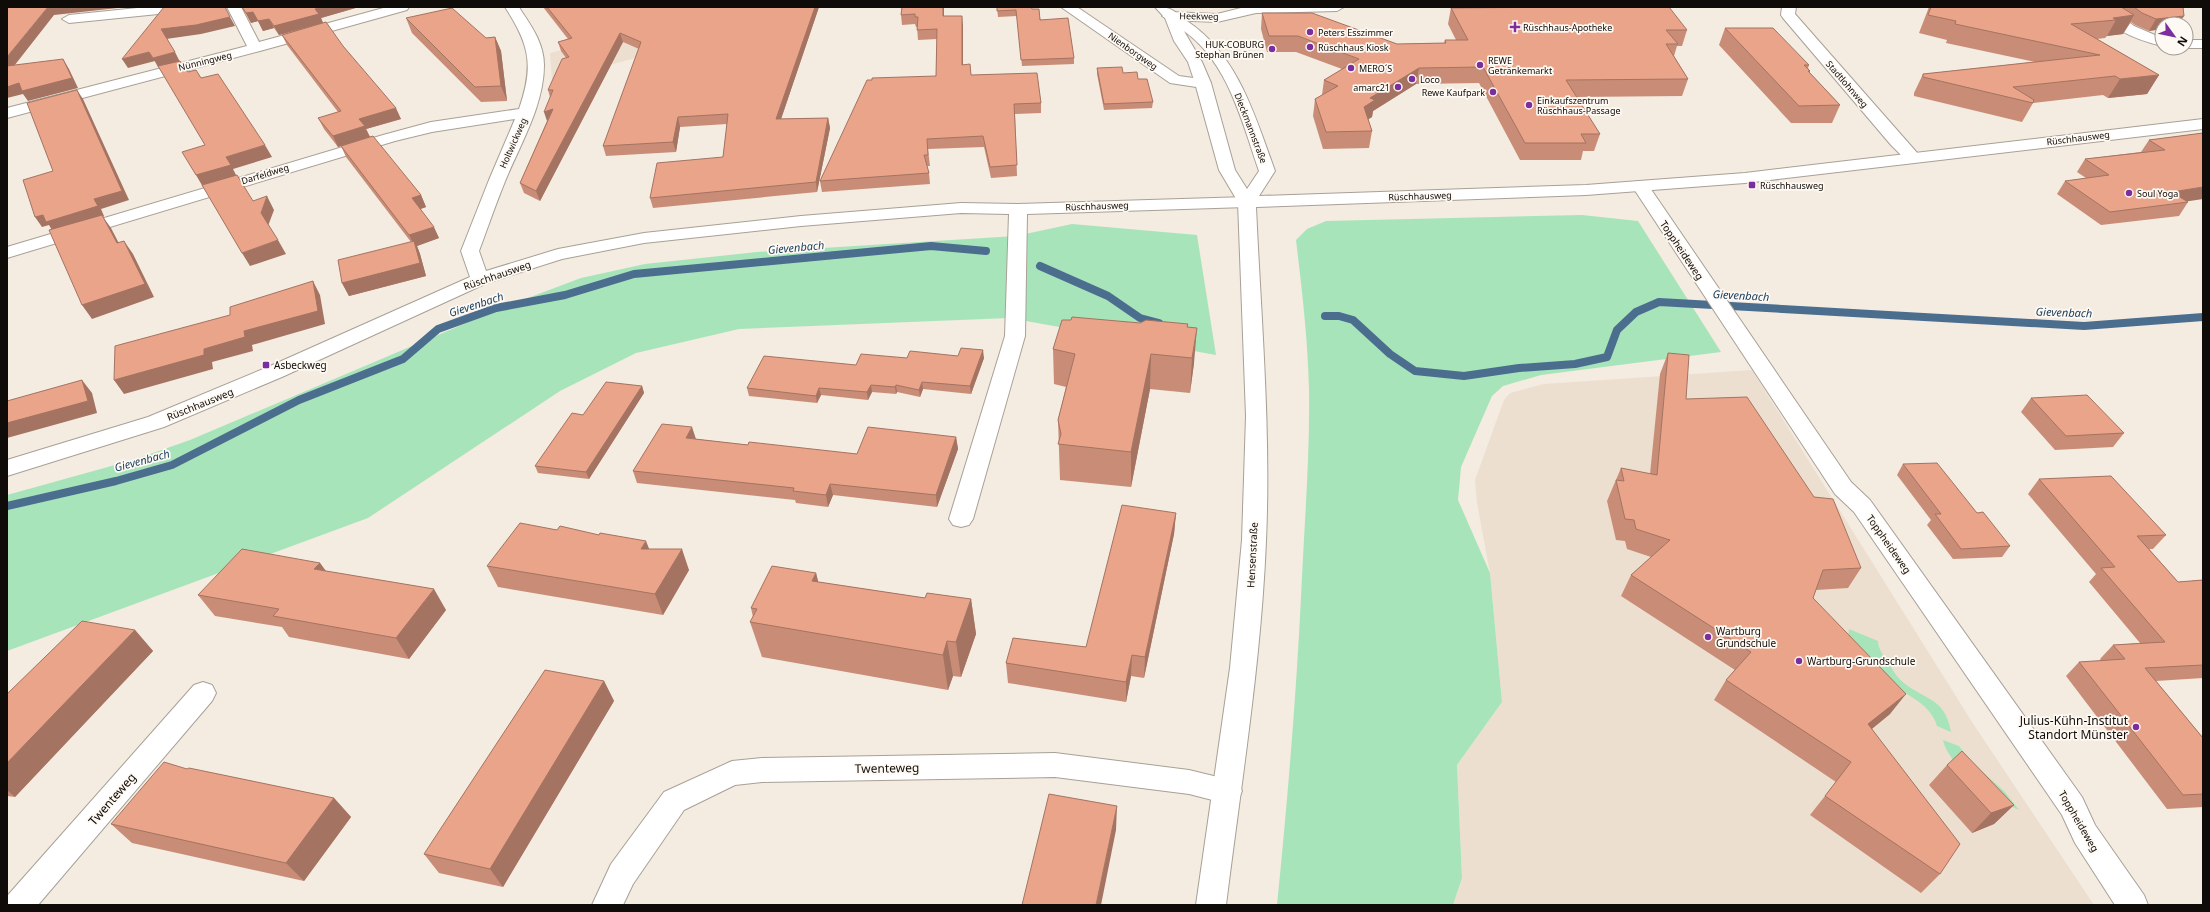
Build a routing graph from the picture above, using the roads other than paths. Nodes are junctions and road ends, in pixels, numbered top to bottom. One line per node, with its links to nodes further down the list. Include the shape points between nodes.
1 (188, 7): 13 (street)
2 (234, 7): 15 (street)
3 (402, 7): 15 (street, Nünningweg)
4 (512, 7): 18 (street, Holtwickweg, via 535,50 535,71)
5 (1068, 7): 16 (street, Nienborgweg, via 1175,80)
6 (1197, 7): 12 (street, Heekweg)
7 (1306, 7): 8 (street, Heekweg); 10 (street, Heekweg)
8 (1337, 7)
9 (2100, 7): 14 (street, via 2135,33)
10 (1252, 8): 12 (street, Heekweg, via 1217,18)
11 (1784, 8): 20 (street, Stadtlohnweg)
12 (1166, 11): 16 (street); 22 (street, Dieckmannstraße, via 1201,38 1221,63 1239,96 1267,171)
13 (69, 20)
14 (2154, 39)
15 (255, 48): 17 (street, Nünningweg)
16 (1203, 83): 22 (street, via 1227,170)
17 (7, 113)
18 (527, 113): 24 (street, Darfeldweg, via 431,127 389,138); 25 (street, Holtwickweg, via 470,251)
19 (2203, 124): 20 (street, Rüschhausweg)
20 (1913, 158): 21 (street, Rüschhausweg, via 1745,178)
21 (1640, 186): 22 (street, Rüschhausweg, via 1527,193); 33 (street, Toppheideweg, via 1843,488 1862,506 2072,806 2085,834)
22 (1247, 202): 23 (street, Rüschhausweg); 29 (street, Hensenstraße, via 1256,372 1257,446 1247,633)
23 (1018, 209): 25 (street, Rüschhausweg, via 953,208 644,238 558,254); 27 (street, via 1015,336)
24 (7, 253)
25 (480, 279): 26 (street, Rüschhausweg, via 209,401 123,433)
26 (7, 468)
27 (961, 519)
28 (203, 693): 30 (street, Twenteweg)
29 (1228, 790): 31 (street, Twenteweg, via 1189,782 1055,766 732,772 674,800 622,874); 32 (street, Hensenstraße)
30 (19, 905)
31 (607, 905)
32 (1211, 905)
33 (2133, 905)

